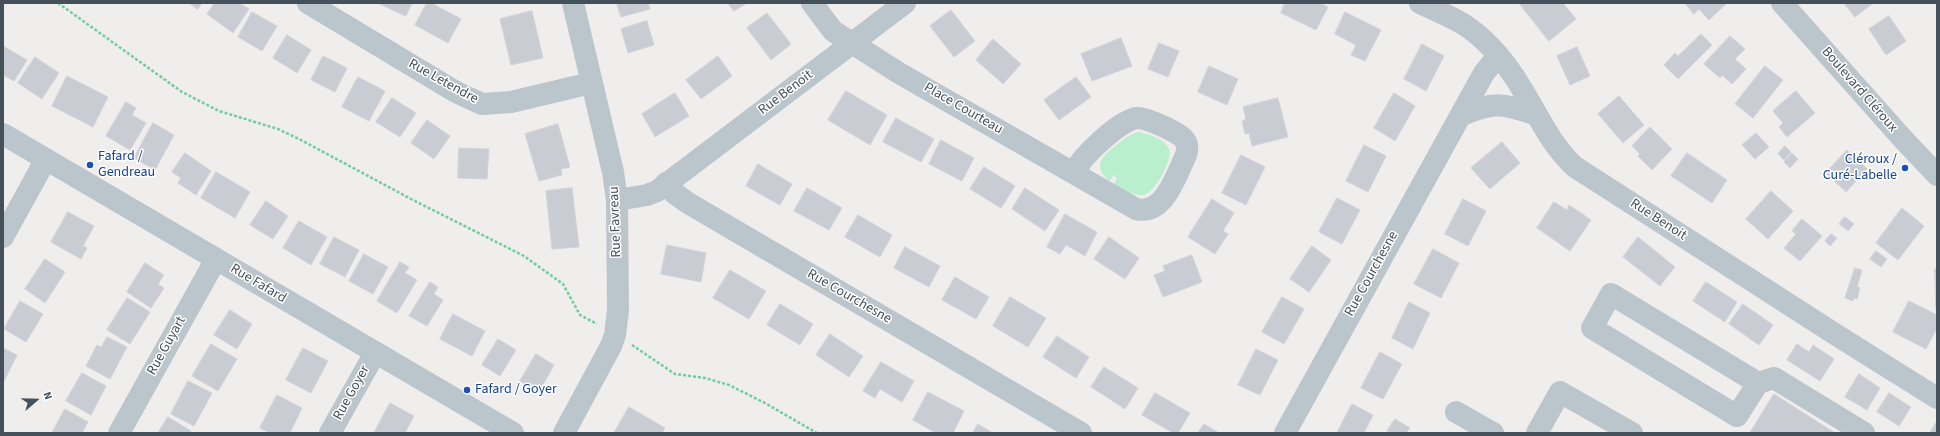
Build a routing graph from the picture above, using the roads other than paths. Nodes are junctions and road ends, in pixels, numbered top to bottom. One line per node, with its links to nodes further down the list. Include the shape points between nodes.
1 (308, 3): 9 (street, Rue Letendre, via 456,92 482,104 512,102)
2 (573, 3): 9 (street, Rue Favreau)
3 (812, 3): 7 (street, Place Courteau, via 833,31)
4 (905, 3): 7 (street, Rue Benoit)
5 (1420, 3): 8 (street, Rue Benoit, via 1468,27)
6 (1784, 3): 15 (street, Boulevard Cléroux)
7 (853, 43): 14 (street, Place Courteau); 16 (street, Rue Benoit)
8 (1498, 56): 10 (street, Rue Benoit, via 1522,88); 11 (street, Rue Courchesne, via 1484,73)
9 (591, 83): 17 (street, Rue Favreau, via 613,172)
10 (1537, 115): 11 (street, via 1492,104); 22 (street, Rue Benoit, via 1560,152 1584,173)
11 (1460, 116): 29 (street, Rue Courchesne)
12 (3, 134): 13 (street, Rue Fafard)
13 (46, 159): 18 (street); 19 (street, Rue Fafard)
14 (1074, 172): 14 (street, Place Courteau, via 1130,206 1146,210 1156,207 1161,202 1188,147 1184,138 1176,133 1143,118 1135,118 1087,153)
15 (1937, 175)
16 (666, 184): 17 (street, via 653,193); 28 (street, Rue Courchesne, via 688,203)
17 (617, 200): 27 (street, Rue Favreau, via 616,335)
18 (3, 237)
19 (216, 259): 20 (street, Rue Fafard); 24 (street, Rue Guyart)
20 (374, 353): 25 (street, Rue Goyer); 26 (street, Rue Fafard)
21 (1758, 383): 21 (street, via 1611,294 1592,328 1737,416); 33 (street, via 1774,378)
22 (1937, 398)
23 (1456, 412): 30 (street)
24 (119, 433)
25 (330, 433)
26 (513, 433)
27 (564, 433)
28 (1081, 433)
29 (1285, 433)
30 (1493, 433)
31 (1537, 433): 32 (street, via 1560,392)
32 (1632, 433)
33 (1864, 433)

